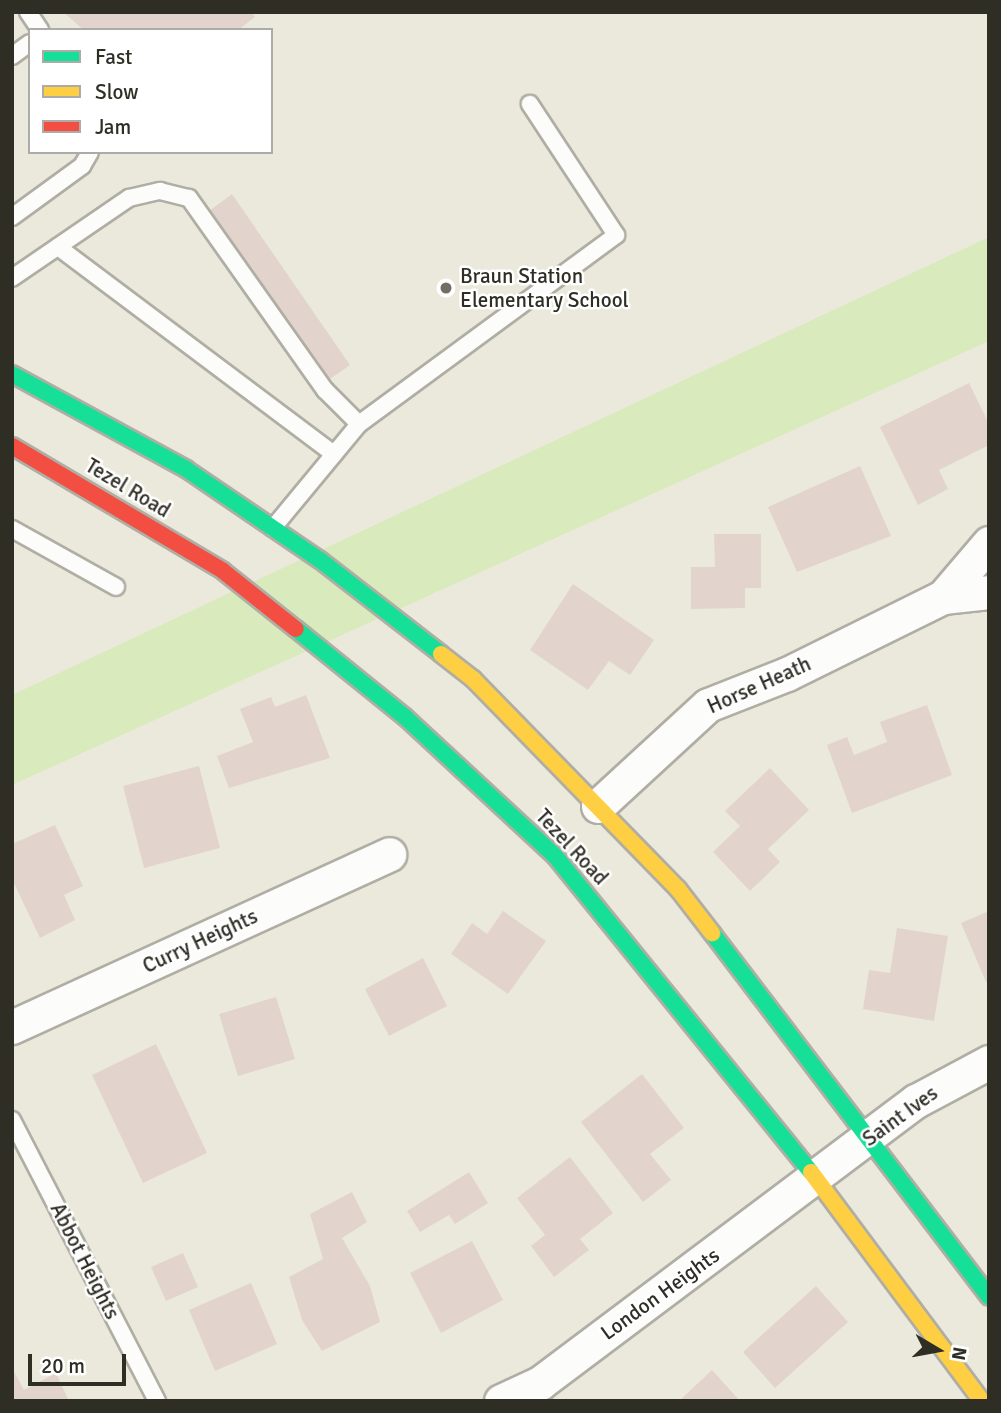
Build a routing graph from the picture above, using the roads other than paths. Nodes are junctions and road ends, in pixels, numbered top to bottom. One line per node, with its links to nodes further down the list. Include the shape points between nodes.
1 (28, 12): 2 (lane)
2 (39, 28)
3 (28, 44): 4 (lane)
4 (12, 56)
5 (530, 104): 11 (lane, via 616,235)
6 (89, 154): 7 (lane, via 82,166)
7 (12, 217)
8 (58, 247): 9 (lane); 11 (lane, via 129,198 160,191 189,198 326,390); 13 (lane)
9 (12, 278)
10 (12, 374): 14 (main road, via 186,469)
11 (359, 424): 13 (lane)
12 (12, 446): 26 (main road, Tezel Road, via 223,571 487,789 555,856)
13 (334, 454): 14 (lane)
14 (273, 528): 20 (main road, via 473,679)
15 (12, 530): 17 (lane)
16 (989, 543): 19 (street, Horse Heath)
17 (116, 587)
18 (989, 592): 19 (street, Horse Heath)
19 (943, 597): 20 (street, Horse Heath, via 787,674 708,705)
20 (598, 806): 25 (main road, via 687,900)
21 (388, 854): 22 (street, Curry Heights)
22 (12, 1027)
23 (989, 1062): 25 (street, Saint Ives, via 916,1101)
24 (12, 1120): 29 (lane, Abbot Heights)
25 (867, 1139): 26 (street, Saint Ives); 27 (main road)
26 (816, 1179): 28 (street, London Heights); 30 (main road, Tezel Road)
27 (989, 1297)
28 (509, 1400)
29 (157, 1401)
30 (982, 1401)

